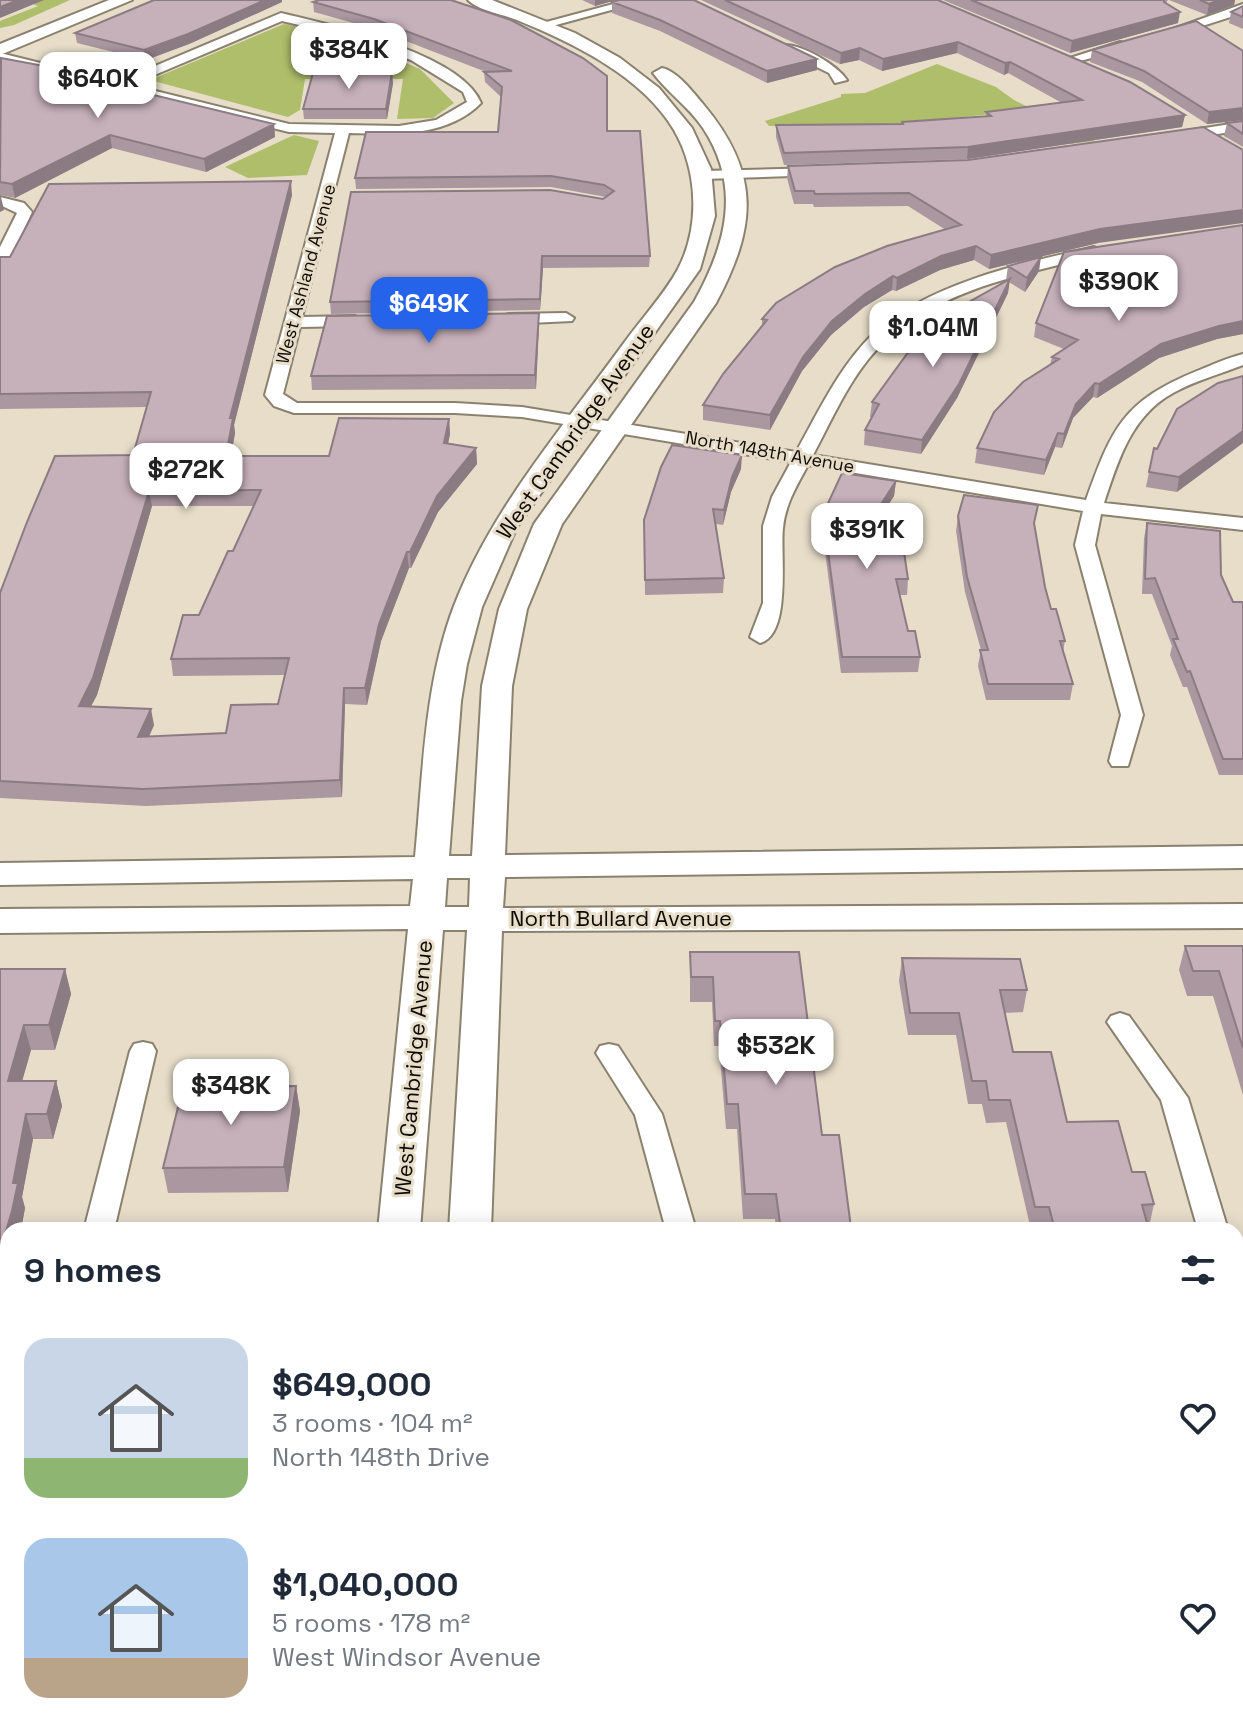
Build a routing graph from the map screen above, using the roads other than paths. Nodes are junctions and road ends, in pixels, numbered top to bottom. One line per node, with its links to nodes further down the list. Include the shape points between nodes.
1 (92, 0): 9 (street)
2 (124, 0): 13 (street)
3 (476, 0): 8 (street, West Cambridge Avenue)
4 (515, 0): 7 (street, West Cambridge Avenue)
5 (642, 0): 7 (street)
6 (1243, 8): 10 (street)
7 (567, 19): 8 (street); 26 (street, West Cambridge Avenue, via 673,82 710,121)
8 (545, 24): 27 (street, West Cambridge Avenue, via 605,56 663,102 687,135)
9 (0, 36)
10 (1157, 36)
11 (779, 44): 18 (street, via 834,70)
12 (1129, 44): 16 (street)
13 (0, 50)
14 (1059, 54): 16 (street)
15 (0, 57): 19 (street)
16 (1073, 59): 17 (street)
17 (1096, 69)
18 (840, 80)
19 (118, 86): 22 (street, via 289,128); 22 (street, via 281,17 350,33 415,57 469,90 474,103 440,124)
20 (1181, 117): 23 (street)
21 (1243, 126): 23 (street)
22 (343, 130): 34 (street, West Ashland Avenue, via 334,196)
23 (1210, 136): 24 (street)
24 (1172, 137)
25 (839, 172): 26 (street)
26 (735, 174): 27 (street); 38 (street, West Cambridge Avenue, via 737,220 720,277)
27 (704, 175): 37 (street, West Cambridge Avenue, via 703,229 689,269)
28 (0, 201): 30 (street, via 25,212)
29 (1112, 250): 39 (street, via 1002,274 928,305 880,337 847,376)
30 (0, 263)
31 (566, 318): 32 (street)
32 (487, 320)
33 (376, 321): 34 (street)
34 (293, 322): 36 (street, West Ashland Avenue, via 274,395)
35 (1243, 359): 40 (street, via 1165,390 1135,415 1113,450)
36 (294, 408): 37 (street, North 148th Avenue, via 455,408)
37 (581, 421): 38 (street, North 148th Avenue); 46 (street, West Cambridge Avenue, via 504,527 468,607 446,701)
38 (617, 426): 39 (street, North 148th Avenue); 45 (street, West Cambridge Avenue, via 548,524 513,609 497,686)
39 (801, 457): 40 (street, North 148th Avenue); 42 (street, via 773,526 773,603)
40 (1093, 507): 41 (street, North 148th Avenue); 43 (street, via 1085,545 1132,715)
41 (1243, 524)
42 (760, 637)
43 (1120, 761)
44 (1243, 857): 45 (street)
45 (487, 865): 46 (street); 50 (street, West Cambridge Avenue)
46 (430, 868): 47 (street); 49 (street, West Cambridge Avenue)
47 (0, 874)
48 (1243, 916): 50 (street, North Bullard Avenue)
49 (425, 917): 50 (street, North Bullard Avenue); 51 (street, North Bullard Avenue); 56 (street, West Cambridge Avenue)
50 (483, 917): 57 (street, West Cambridge Avenue)
51 (0, 921)
52 (1120, 1022): 59 (street, via 1174,1098)
53 (143, 1051): 55 (street)
54 (609, 1053): 58 (street, via 648,1114)
55 (101, 1222)
56 (400, 1222)
57 (470, 1222)
58 (679, 1222)
59 (1211, 1222)

